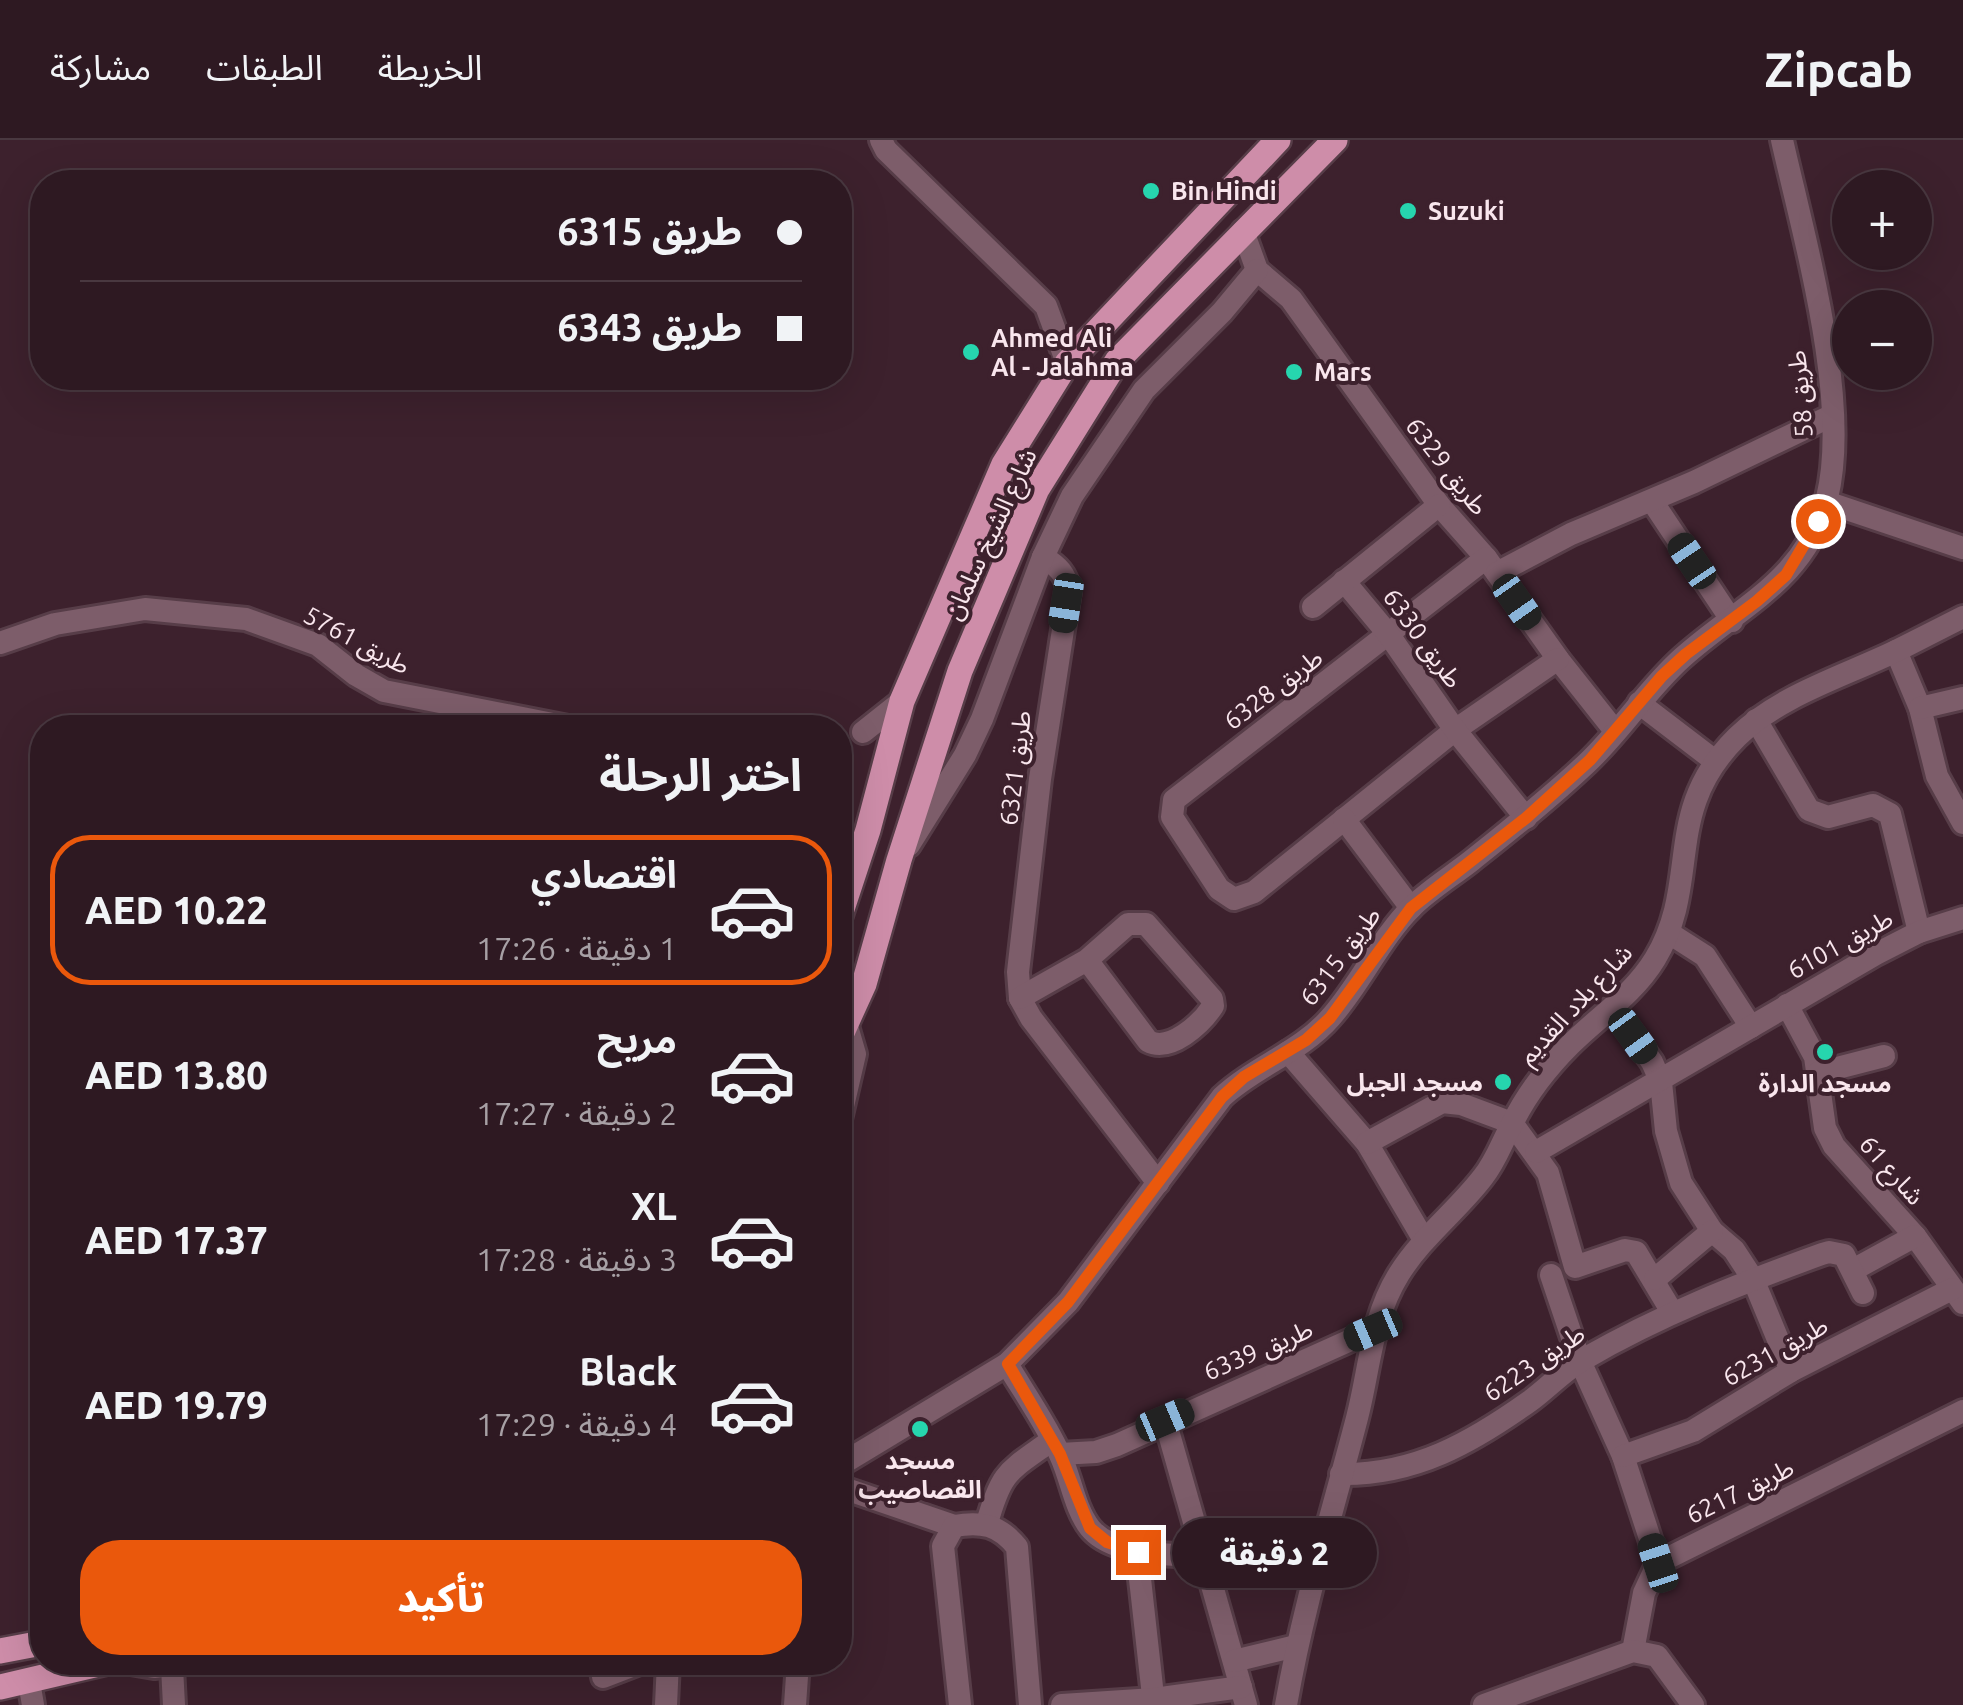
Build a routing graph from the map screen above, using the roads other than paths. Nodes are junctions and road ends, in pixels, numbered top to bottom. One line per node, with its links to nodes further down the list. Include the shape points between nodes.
1 (881, 140): 6 (street)
2 (910, 140): 6 (street)
3 (1278, 140): 9 (main road, شارع الشيخ سلمان)
4 (1335, 140): 7 (main road, شارع الشيخ سلمان)
5 (1782, 140): 10 (street, طريق 58, via 1820,320)
6 (896, 160): 9 (street, via 1046,306)
7 (1243, 232): 8 (street, طريق 6329); 39 (main road, شارع الشيخ سلمان, via 1116,361 1037,489 960,671)
8 (1257, 270): 13 (street, طريق 6329, via 1292,299); 15 (street, via 1144,390 1072,496)
9 (1067, 363): 26 (main road, شارع الشيخ سلمان, via 1004,464)
10 (1831, 416): 11 (street, طريق 6328); 12 (street, طريق 58, via 1833,469)
11 (1652, 501): 16 (street, طريق 6328); 20 (street)
12 (1826, 502): 14 (street); 20 (street, طريق 6315, via 1786,575)
13 (1439, 505): 16 (street, طريق 6329); 17 (street, طريق 6330)
14 (1963, 548)
15 (1042, 557): 39 (street, via 982,720); 47 (street, طريق 6321, via 1060,568 1068,591 1040,779)
16 (1491, 566): 21 (street, طريق 6328); 24 (street, طريق 6329)
17 (1344, 581): 18 (street, طريق 6330); 21 (street, طريق 6330)
18 (1313, 607)
19 (1963, 616): 23 (street, شارع بلاد القديم)
20 (1732, 621): 27 (street, طريق 6315, via 1686,654)
21 (1389, 635): 31 (street, طريق 6330); 41 (street, طريق 6328, via 1174,800 1172,818)
22 (0, 643): 29 (street, طريق 5761, via 55,624 145,609 246,619 318,644 384,692)
23 (1896, 651): 28 (street); 30 (street, شارع بلاد القديم)
24 (1558, 659): 31 (street, طريق 6330); 32 (street, طريق 6329)
25 (1963, 698): 28 (street)
26 (902, 701): 33 (street); 34 (main road, شارع الشيخ سلمان)
27 (1640, 703): 32 (street, طريق 6315); 35 (street)
28 (1920, 708): 38 (street, via 1937,776)
29 (505, 715)
30 (1756, 720): 35 (street, شارع بلاد القديم); 44 (street, طريق 6101, via 1809,810 1828,817 1873,804 1890,814)
31 (1455, 730): 36 (street, طريق 6330); 37 (street, طريق 6330)
32 (1615, 731): 36 (street, طريق 6315)
33 (852, 733): 34 (street)
34 (889, 758): 40 (main road, شارع الشيخ سلمان)
35 (1716, 760): 45 (street, شارع بلاد القديم, via 1689,817)
36 (1526, 818): 42 (street, طريق 6315)
37 (1344, 819): 41 (street, طريق 6330, via 1244,898); 42 (street)
38 (1963, 822)
39 (898, 860): 50 (main road, شارع الشيخ سلمان)
40 (852, 877)
41 (1219, 889)
42 (1411, 908): 52 (street, طريق 6315, via 1330,1018)
43 (1963, 918): 44 (street, طريق 6101)
44 (1919, 932): 48 (street, طريق 6101)
45 (1669, 933): 49 (street, شارع بلاد القديم, via 1654,962); 51 (street, via 1705,956)
46 (1087, 960): 46 (street, via 1156,1046 1168,1045 1214,1006 1146,924 1128,924); 47 (street)
47 (1020, 998): 59 (street)
48 (1787, 1005): 51 (street, طريق 6101); 54 (street, شارع 61)
49 (1613, 1008): 55 (street); 56 (street, شارع بلاد القديم, via 1570,1044)
50 (852, 1010)
51 (1751, 1027): 55 (street, طريق 6101)
52 (1288, 1052): 57 (street); 59 (street, طريق 6315, via 1222,1097)
53 (1884, 1056): 54 (street)
54 (1818, 1073): 61 (street, شارع 61, via 1834,1146)
55 (1661, 1082): 58 (street, طريق 6101); 60 (street, via 1672,1158)
56 (1512, 1123): 57 (street, via 1442,1102); 58 (street); 62 (street, شارع بلاد القديم, via 1485,1176)
57 (1367, 1143): 62 (street)
58 (1536, 1152): 65 (street, via 1555,1189 1575,1268 1631,1250)
59 (1158, 1183): 72 (street, طريق 6315, via 1068,1302)
60 (1712, 1231): 65 (street); 66 (street)
61 (1915, 1236): 63 (street); 68 (street, شارع 61)
62 (1424, 1240): 70 (street, شارع بلاد القديم, via 1399,1273)
63 (1853, 1270): 66 (street, طريق 6223, via 1844,1256 1829,1252); 67 (street)
64 (1551, 1275): 71 (street)
65 (1655, 1279): 69 (street)
66 (1754, 1279): 69 (street, طريق 6223); 73 (street)
67 (1863, 1293)
68 (1958, 1296): 73 (street, طريق 6231)
69 (1672, 1312): 71 (street, طريق 6223)
70 (1373, 1330): 75 (street, طريق 6339); 79 (street, شارع بلاد القديم)
71 (1580, 1362): 77 (street); 79 (street, طريق 6223, via 1444,1454 1377,1474)
72 (1008, 1364): 76 (street); 78 (street, طريق 6315)
73 (1790, 1372): 77 (street, طريق 6231, via 1693,1430)
74 (1963, 1411): 86 (street, طريق 6217)
75 (1165, 1420): 76 (street, طريق 6339, via 1096,1452); 85 (street)
76 (1056, 1447): 81 (street, via 1004,1474); 84 (street, via 1090,1528)
77 (1624, 1456): 86 (street)
78 (852, 1457)
79 (1342, 1474): 83 (street, شارع بلاد القديم)
80 (852, 1491): 82 (street)
81 (987, 1524): 82 (street); 106 (street, via 1017,1546)
82 (954, 1526): 105 (street, via 943,1546)
83 (1321, 1544): 85 (street); 88 (street, شارع بلاد القديم)
84 (1138, 1552): 85 (street); 101 (street)
85 (1205, 1556): 91 (street)
86 (1658, 1563): 89 (street)
87 (30, 1645): 90 (main road)
88 (1296, 1646): 91 (street); 108 (street, شارع بلاد القديم)
89 (1632, 1651): 109 (street); 110 (street, via 1657,1656)
90 (0, 1652)
91 (1234, 1661): 100 (street)
92 (75, 1675): 99 (main road)
93 (180, 1675): 102 (street)
94 (607, 1675): 97 (street)
95 (667, 1675): 103 (street)
96 (797, 1675): 104 (street)
97 (602, 1677)
98 (0, 1687): 99 (main road)
99 (31, 1693)
100 (1243, 1696): 101 (street)
101 (1154, 1702): 107 (street)
102 (174, 1705)
103 (666, 1705)
104 (795, 1705)
105 (960, 1705)
106 (1030, 1705)
107 (1062, 1705)
108 (1286, 1705)
109 (1484, 1705)
110 (1693, 1705)

